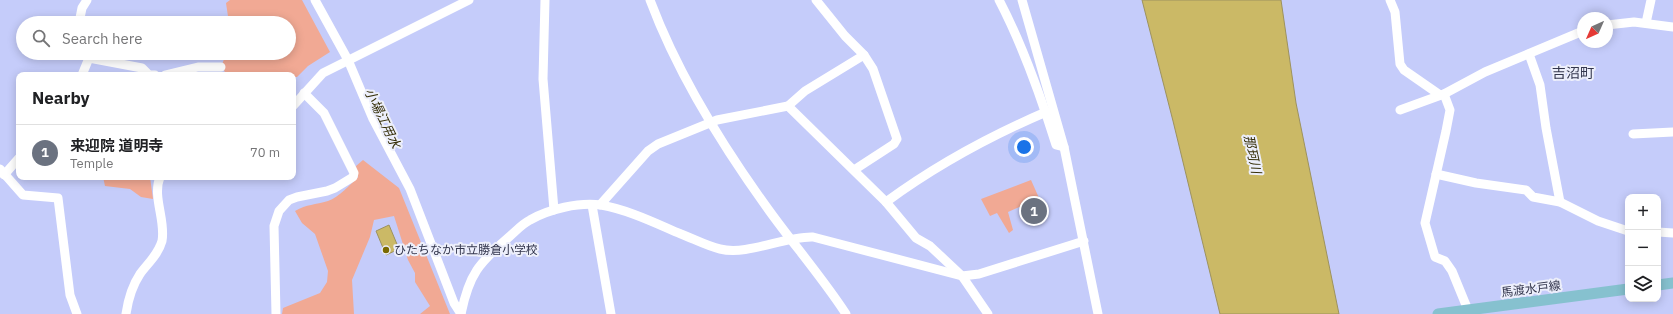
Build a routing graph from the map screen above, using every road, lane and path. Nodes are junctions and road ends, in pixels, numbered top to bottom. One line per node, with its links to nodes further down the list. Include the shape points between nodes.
1 (87, 0): 11 (street)
2 (315, 0): 20 (street)
3 (469, 0): 20 (street)
4 (545, 0): 43 (street, via 543,79)
5 (650, 0): 31 (street, via 679,69)
6 (816, 0): 17 (street)
7 (999, 0): 30 (street, via 1010,21)
8 (1022, 0): 34 (street)
9 (1390, 0): 26 (street, via 1395,12 1400,64 1404,70)
10 (1651, 0): 12 (street)
11 (80, 16)
12 (1646, 23): 13 (street); 14 (street)
13 (1613, 24)
14 (1673, 27)
15 (1577, 34): 16 (street)
16 (1529, 54): 26 (street, via 1485,72); 41 (street, via 1540,85)
17 (864, 55): 28 (street); 36 (street, via 873,69 896,139 894,144)
18 (87, 60): 22 (street)
19 (106, 60): 23 (street, via 142,68)
20 (348, 60): 25 (street, via 324,73); 57 (street, via 373,119 410,189)
21 (221, 67): 24 (street, via 198,66)
22 (83, 72)
23 (146, 72)
24 (176, 72)
25 (304, 93): 27 (street); 56 (street, via 324,113 354,173 347,181 331,189 289,200 279,212 274,226)
26 (1442, 94): 29 (street); 38 (street, via 1450,110)
27 (296, 102)
28 (788, 106): 31 (street); 36 (street)
29 (1400, 110)
30 (1046, 112): 34 (street, via 1056,145); 40 (street, via 940,165)
31 (711, 123): 42 (street, via 658,144 648,151); 47 (street, via 767,209)
32 (1673, 132): 33 (street)
33 (1633, 134)
34 (1064, 147): 48 (street)
35 (16, 160): 37 (street)
36 (854, 170): 40 (street)
37 (2, 172): 54 (street, via 23,195 58,198 70,295)
38 (1436, 174): 41 (street, via 1526,190 1533,197); 53 (street, via 1425,223 1426,232 1434,257 1445,261 1452,271)
39 (160, 180): 55 (street, via 158,191 162,240 154,257 134,285)
40 (886, 202): 49 (street, via 916,238 930,246)
41 (1560, 202): 44 (street, via 1598,221)
42 (596, 205): 43 (street); 47 (street, via 621,210 721,250 744,249); 58 (street)
43 (554, 210): 57 (street, via 522,225 480,264 469,282)
44 (1625, 230)
45 (1661, 232): 46 (street)
46 (1673, 233)
47 (791, 239): 49 (street, via 813,238); 59 (street)
48 (1084, 241): 49 (street, via 994,270); 61 (street)
49 (962, 276): 60 (street)
50 (1673, 283): 51 (main road)
51 (1661, 285)
52 (1625, 289): 53 (main road, 馬渡水戸線)
53 (1471, 312): 62 (main road, 馬渡水戸線)
54 (77, 314)
55 (126, 314)
56 (276, 314)
57 (461, 314)
58 (611, 314)
59 (846, 314)
60 (988, 314)
61 (1098, 314)
62 (1438, 314)

